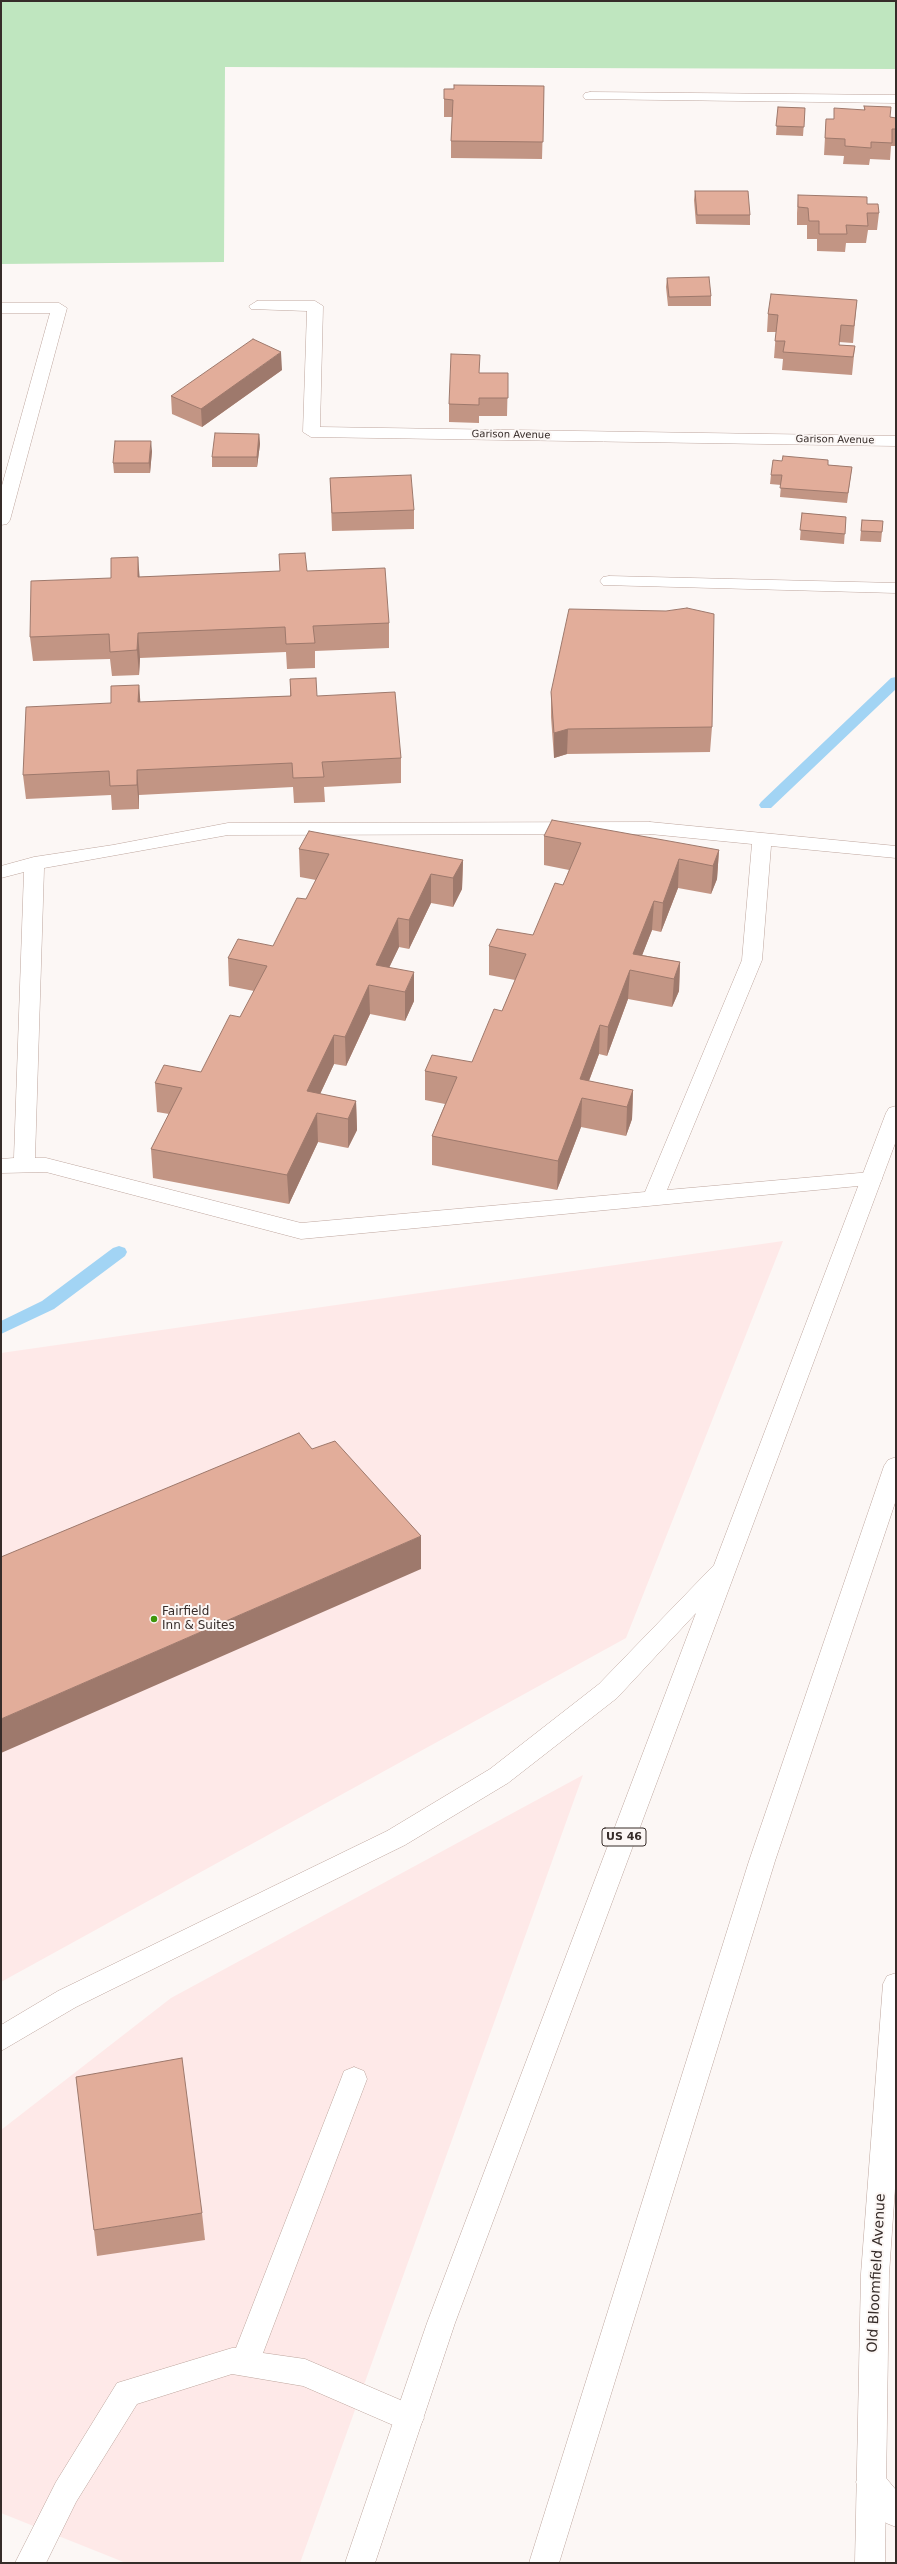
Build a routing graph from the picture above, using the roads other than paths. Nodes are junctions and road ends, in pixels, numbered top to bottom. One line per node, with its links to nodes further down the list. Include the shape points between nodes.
1 (590, 96): 2 (main road)
2 (896, 99)
3 (257, 306): 5 (main road, Garison Avenue, via 315,306 311,432)
4 (1, 308): 6 (main road, via 59,308)
5 (896, 441)
6 (1, 520)
7 (609, 581): 8 (main road)
8 (896, 588)
9 (762, 839): 10 (main road); 11 (main road, via 650,828 228,829); 17 (main road, via 752,960)
10 (896, 852)
11 (34, 863): 12 (main road); 14 (main road)
12 (1, 872)
13 (896, 1113): 16 (main road, US 46)
14 (24, 1165): 15 (main road); 17 (main road, via 46,1165 301,1231)
15 (1, 1166)
16 (871, 1179): 17 (main road); 19 (main road, US 46)
17 (653, 1199)
18 (896, 1466): 29 (main road, via 762,1861)
19 (726, 1567): 21 (main road, via 608,1691 499,1776 396,1838 67,1999); 24 (main road, US 46, via 441,2323)
20 (896, 1984): 25 (main road, Old Bloomfield Avenue, via 875,2274)
21 (1, 2039)
22 (354, 2079): 23 (main road)
23 (245, 2363): 24 (main road, via 305,2373); 27 (main road, via 232,2361 127,2393 66,2492)
24 (409, 2418): 28 (main road, US 46)
25 (871, 2482): 26 (main road); 30 (main road, Old Bloomfield Avenue)
26 (896, 2513)
27 (30, 2563)
28 (360, 2563)
29 (544, 2563)
30 (870, 2563)

